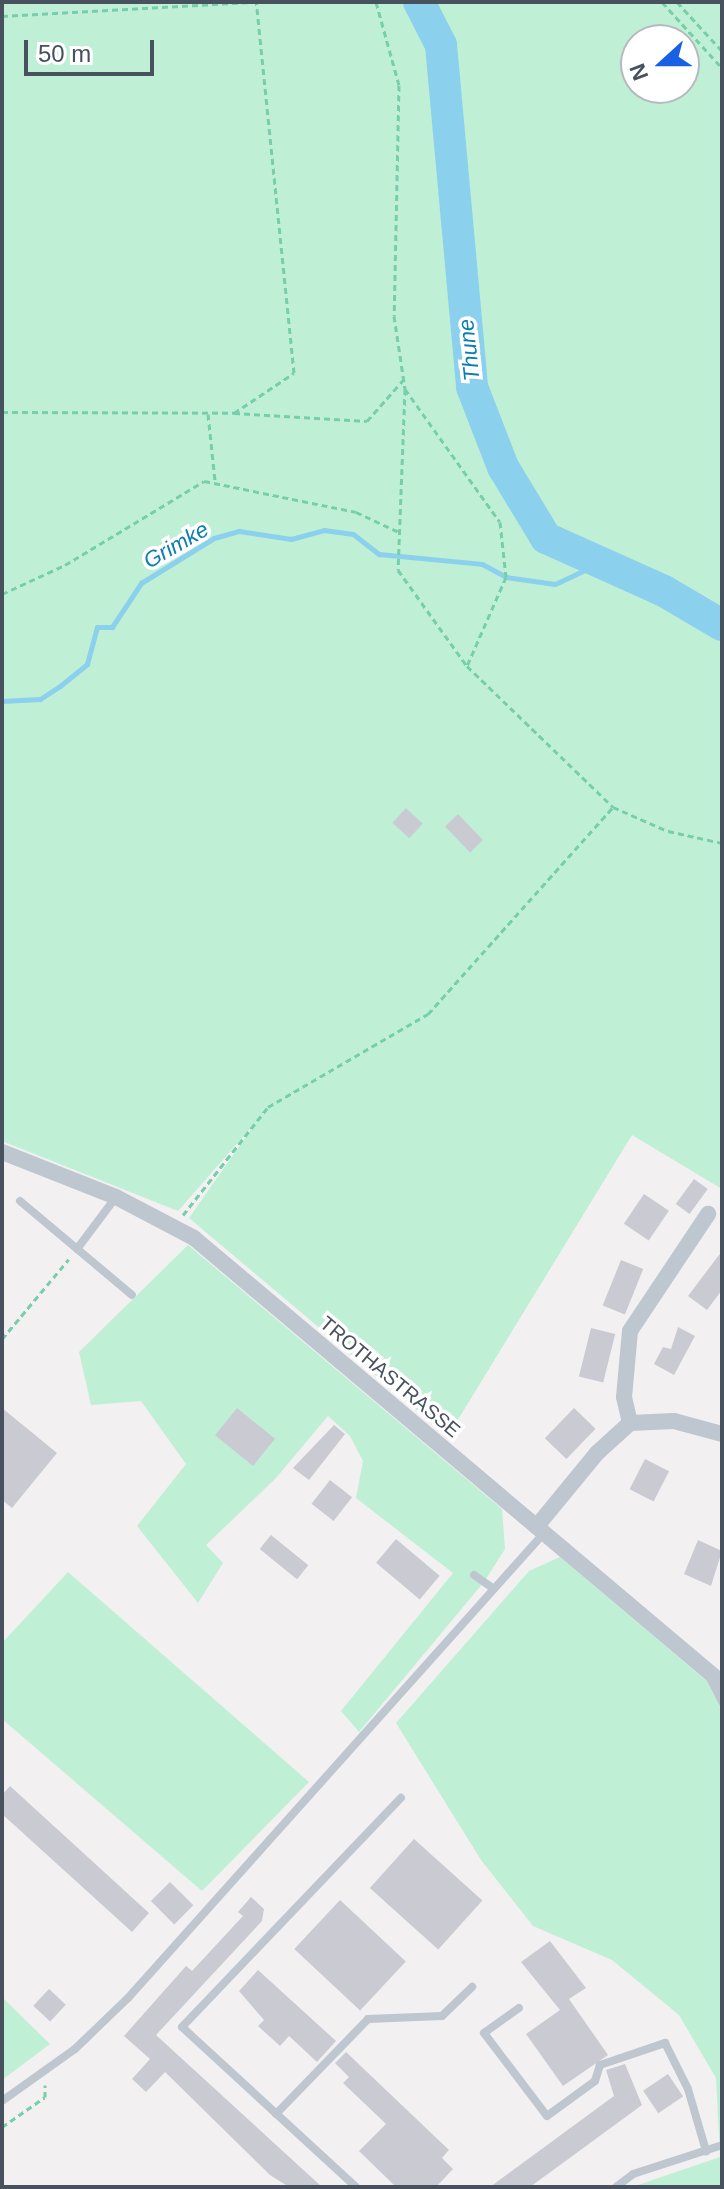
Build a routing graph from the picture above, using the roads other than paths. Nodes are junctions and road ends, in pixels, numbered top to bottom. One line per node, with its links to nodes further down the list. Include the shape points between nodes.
1 (2, 1152): 2 (street, TROTHASTRASSE)
2 (116, 1197): 5 (lane); 9 (street, TROTHASTRASSE, via 175,1224)
3 (20, 1201): 5 (lane)
4 (708, 1214): 7 (street, via 630,1331 624,1397)
5 (77, 1249): 6 (lane)
6 (132, 1295)
7 (630, 1423): 8 (street, via 674,1421); 9 (street, via 597,1453)
8 (721, 1430)
9 (541, 1529): 11 (lane); 12 (street, TROTHASTRASSE)
10 (474, 1575): 11 (lane)
11 (494, 1589): 18 (lane, via 128,1998)
12 (706, 1669): 13 (street, TROTHASTRASSE); 14 (lane)
13 (722, 1683)
14 (722, 1702)
15 (401, 1798): 19 (lane, via 182,2027)
16 (472, 1987): 19 (lane, via 442,2016 368,2019)
17 (519, 2008): 21 (lane, via 484,2033 547,2116 595,2081 600,2065 665,2043 688,2089)
18 (2, 2101)
19 (276, 2114): 22 (lane)
20 (722, 2145): 21 (lane)
21 (706, 2151): 23 (lane, via 633,2174)
22 (356, 2187)
23 (616, 2187)

